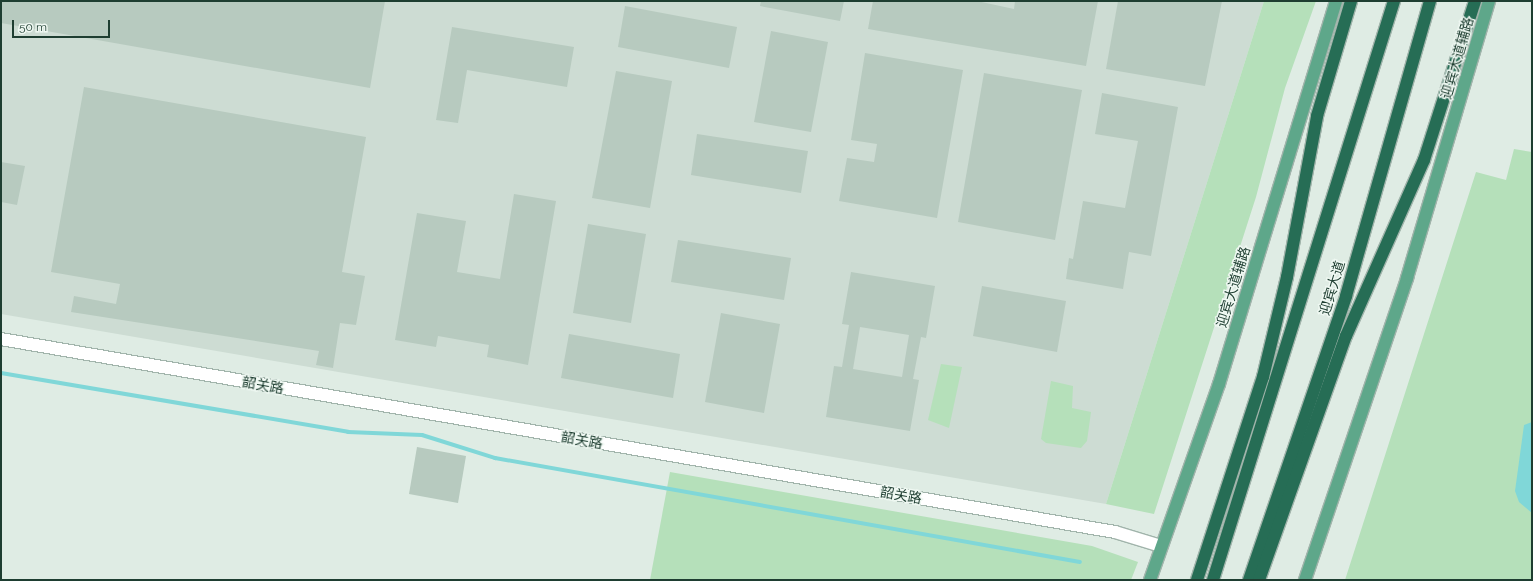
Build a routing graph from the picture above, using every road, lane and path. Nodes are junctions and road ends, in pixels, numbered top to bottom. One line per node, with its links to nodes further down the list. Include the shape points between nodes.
1 (1336, 1): 8 (main road, 迎宾大道辅路, via 1219,384)
2 (1351, 1): 10 (highway, via 1317,116 1263,377)
3 (1394, 1): 11 (highway, 迎宾大道)
4 (1430, 1): 12 (highway, 迎宾大道, via 1346,296)
5 (1475, 1): 13 (highway, via 1424,160 1346,336)
6 (1489, 1): 14 (main road, 迎宾大道辅路, via 1407,278)
7 (1, 339): 8 (street, 韶关路, via 1115,532)
8 (1161, 546): 9 (main road, 迎宾大道辅路)
9 (1150, 580)
10 (1197, 580)
11 (1213, 580)
12 (1249, 580)
13 (1259, 580)
14 (1305, 580)

